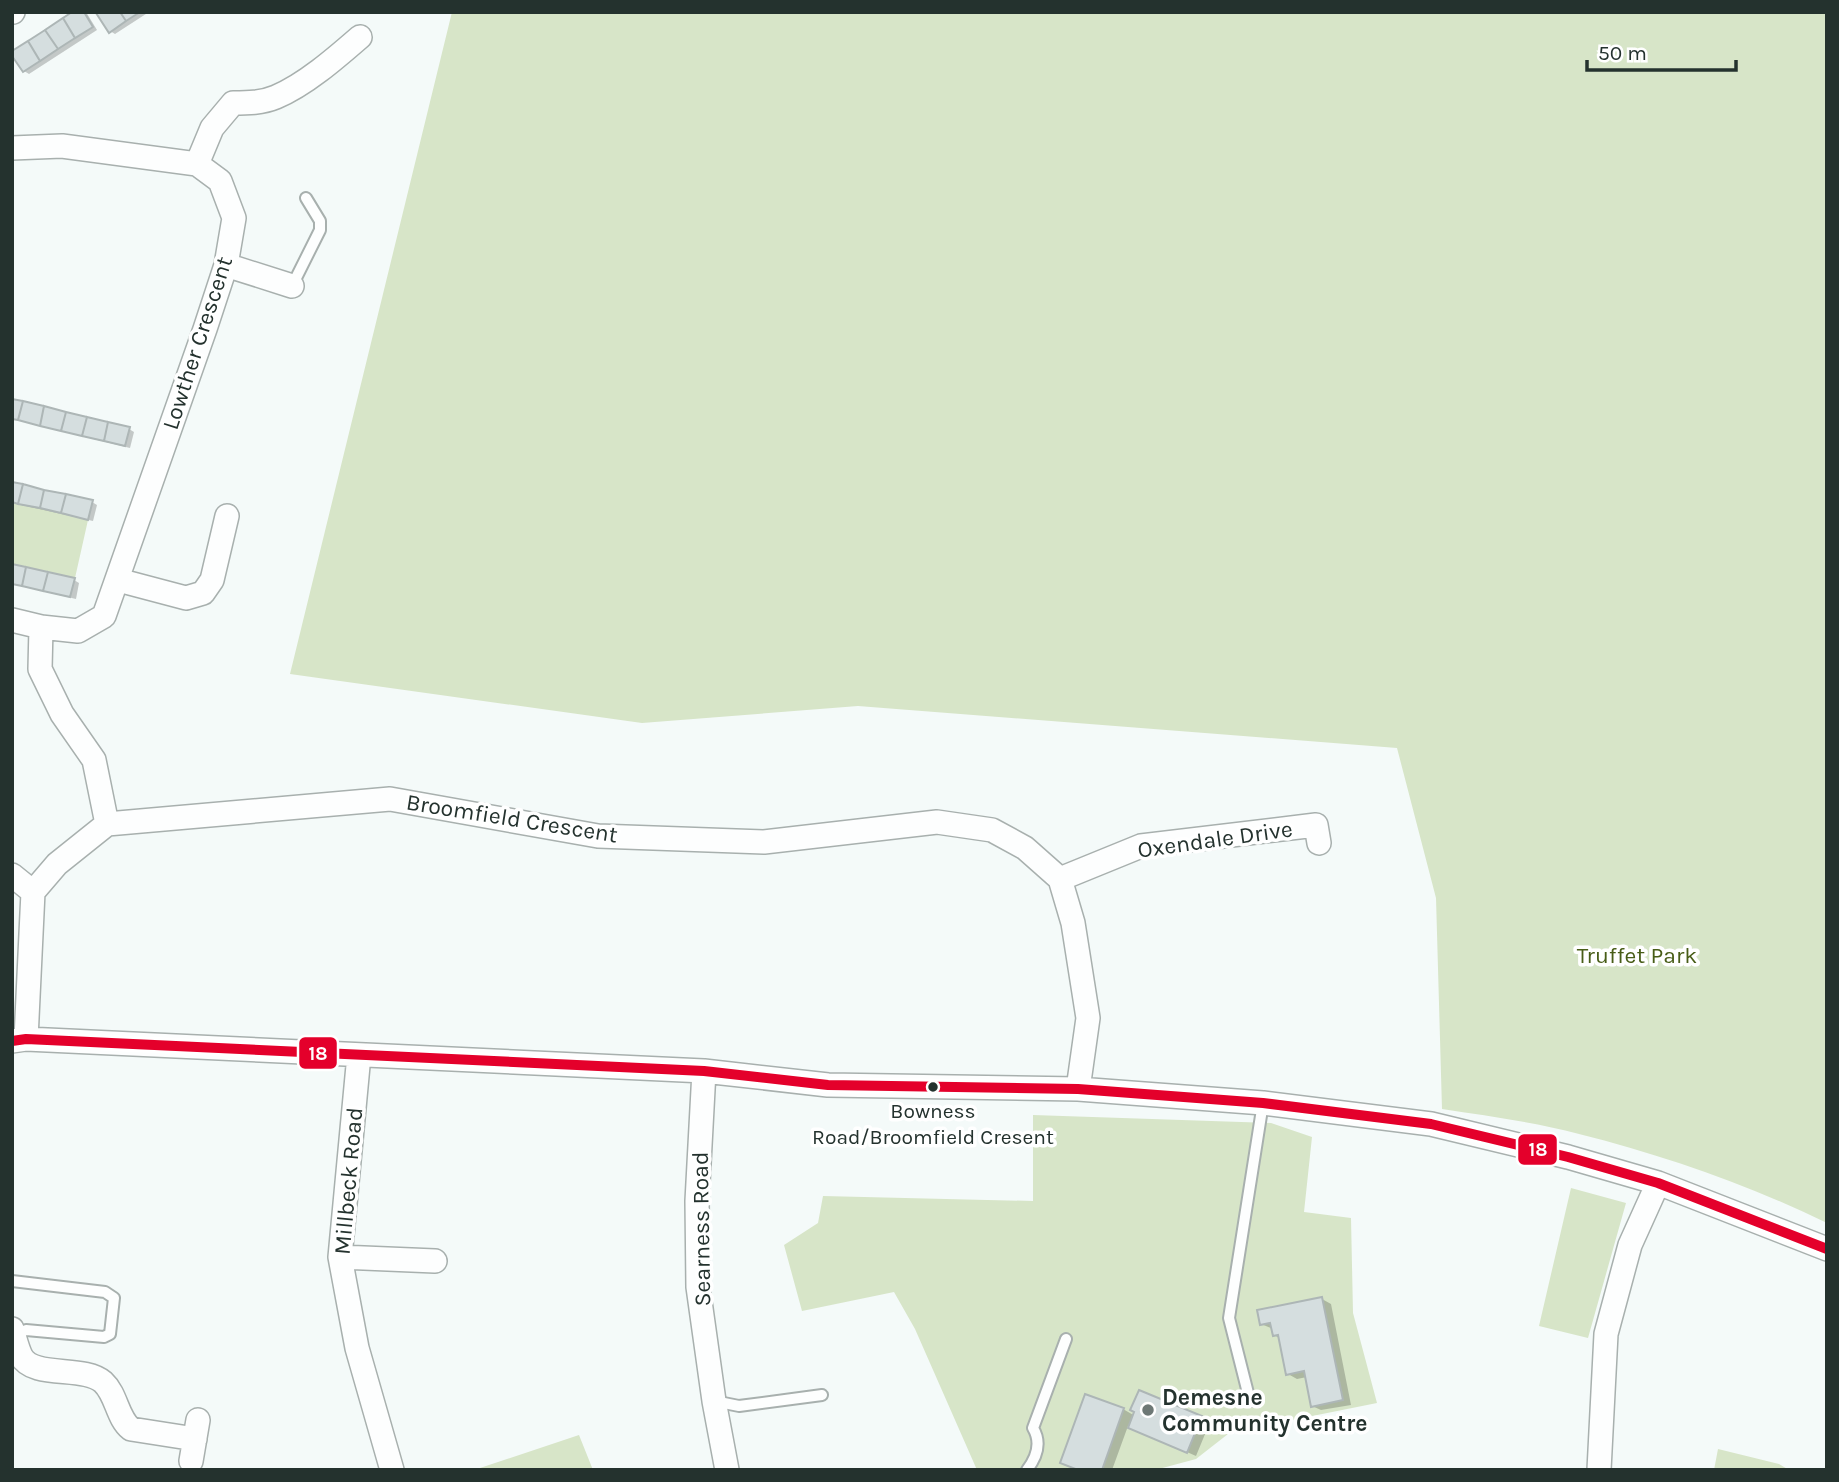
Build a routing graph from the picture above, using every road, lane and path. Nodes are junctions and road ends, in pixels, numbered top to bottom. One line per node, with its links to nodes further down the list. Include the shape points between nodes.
1 (360, 37): 3 (street, via 276,97 233,103 212,128)
2 (12, 148): 3 (street, via 62,146)
3 (197, 164): 5 (street, Lowther Crescent, via 220,181 234,218)
4 (306, 198): 6 (lane, via 320,221 320,230)
5 (226, 265): 6 (street); 8 (street, Lowther Crescent)
6 (292, 286)
7 (227, 516): 8 (street, via 212,580 202,593 186,598)
8 (118, 580): 10 (street, Lowther Crescent, via 104,616 78,631)
9 (12, 620): 10 (street, Lowther Crescent)
10 (41, 627): 11 (street, via 40,669 62,714 94,760)
11 (107, 824): 14 (street, Broomfield Crescent, via 390,799 598,836 764,842 937,822 992,831 1025,848); 15 (street, via 57,864)
12 (1320, 843): 14 (street, Oxendale Drive, via 1316,825 1141,846)
13 (12, 875): 15 (street)
14 (1059, 879): 19 (street, Broomfield Crescent, via 1073,923 1088,1018)
15 (33, 892): 16 (street)
16 (19, 1040): 17 (street)
17 (359, 1055): 18 (street); 23 (street, Millbeck Road)
18 (704, 1071): 19 (street, via 828,1085); 29 (street, Searness Road, via 698,1287)
19 (1078, 1089): 20 (street)
20 (1263, 1103): 21 (street, via 1431,1125); 30 (lane, via 1229,1318)
21 (1658, 1183): 22 (street); 35 (street, via 1630,1245 1606,1334)
22 (1825, 1245)
23 (340, 1257): 24 (street); 32 (street, Millbeck Road, via 357,1348)
24 (435, 1261)
25 (12, 1281): 26 (lane, via 105,1292 114,1298 110,1334 104,1337)
26 (13, 1332): 31 (street, via 22,1359 32,1366 101,1380 131,1429)
27 (1066, 1339): 34 (lane, via 1033,1428 1038,1437 1037,1455)
28 (822, 1395): 29 (lane, via 739,1406)
29 (714, 1401): 33 (street, Searness Road)
30 (1250, 1401)
31 (195, 1440)
32 (391, 1470)
33 (726, 1470)
34 (1027, 1470)
35 (1599, 1470)

